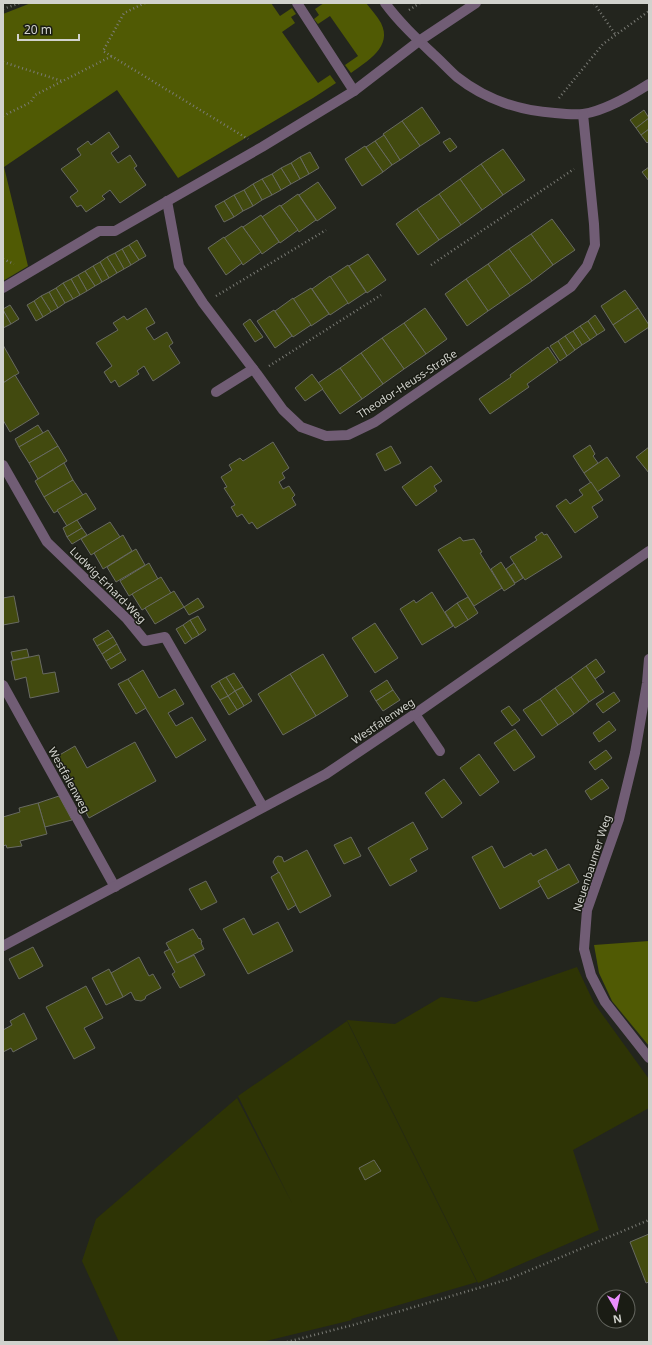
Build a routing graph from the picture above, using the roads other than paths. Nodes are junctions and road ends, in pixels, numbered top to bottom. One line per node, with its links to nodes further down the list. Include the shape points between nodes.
1 (296, 3): 6 (street)
2 (385, 3): 4 (street)
3 (476, 3): 4 (street)
4 (419, 41): 6 (street); 7 (street, via 458,77 483,94 505,104 548,113)
5 (649, 84): 7 (street, via 614,104)
6 (354, 91): 8 (street)
7 (583, 114): 10 (street, Theodor-Heuss-Straße, via 595,245 587,266 571,287 375,422 348,435 326,436 301,427 283,410)
8 (167, 201): 9 (street, via 115,231 99,231); 10 (street, Theodor-Heuss-Straße, via 179,266 203,303)
9 (3, 288)
10 (255, 371): 11 (street)
11 (216, 392)
12 (3, 465): 18 (street, Ludwig-Erhard-Weg, via 47,542 127,619 145,641 165,637)
13 (649, 551): 16 (street, Westfalenweg)
14 (649, 659): 21 (street, Neuenbaumer Weg, via 635,753 619,819 587,910 584,949 591,975 605,1002)
15 (3, 685): 19 (street, Westfalenweg)
16 (415, 714): 17 (street); 18 (street, Westfalenweg, via 326,774)
17 (440, 751)
18 (263, 807): 19 (street, Westfalenweg)
19 (115, 887): 20 (street, Westfalenweg)
20 (3, 946)
21 (649, 1058)

